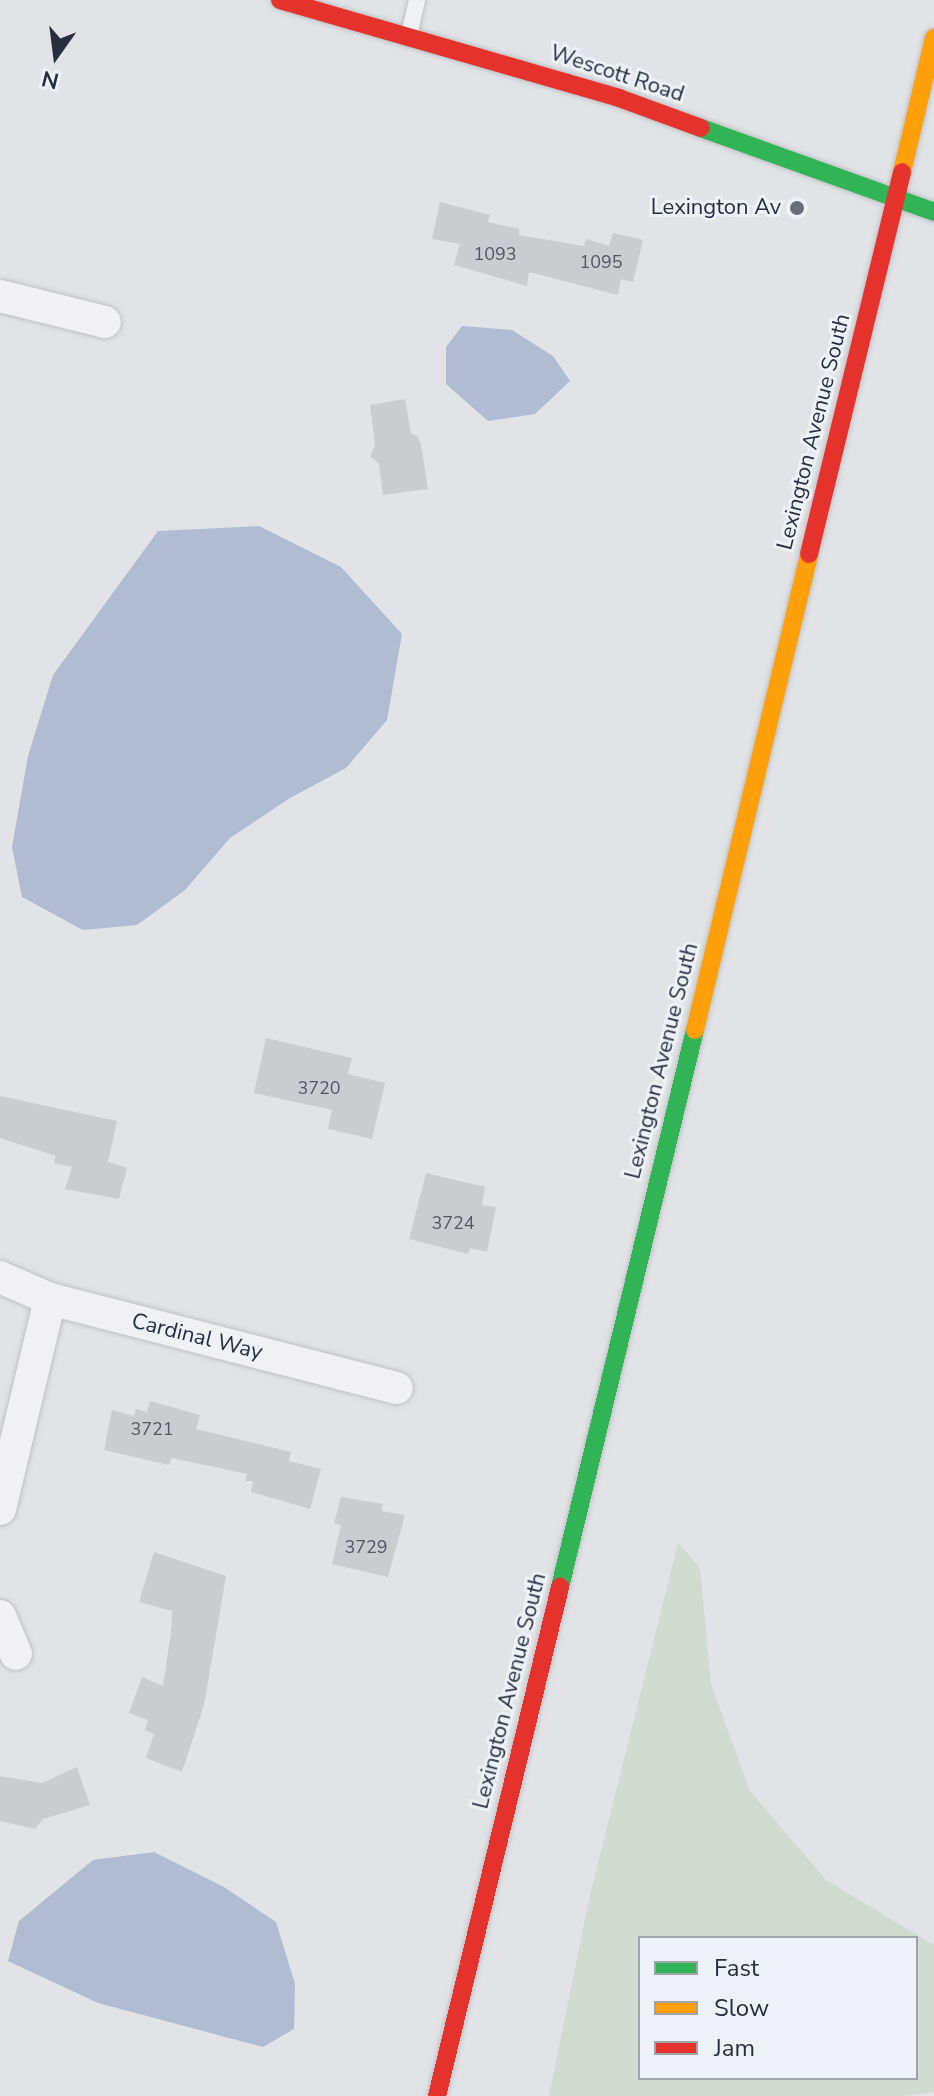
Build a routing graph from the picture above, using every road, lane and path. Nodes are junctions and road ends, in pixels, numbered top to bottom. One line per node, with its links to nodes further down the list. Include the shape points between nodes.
1 (280, 0): 3 (street, Wescott Road)
2 (417, 0): 3 (lane)
3 (409, 35): 5 (street, Wescott Road, via 619,98)
4 (934, 38): 5 (street, Lexington Avenue South)
5 (895, 196): 6 (street, Wescott Road); 15 (street, Lexington Avenue South)
6 (934, 212)
7 (0, 296): 8 (street)
8 (105, 322)
9 (0, 1277): 10 (street, Cardinal Way)
10 (50, 1299): 11 (street, Cardinal Way); 12 (street)
11 (397, 1388)
12 (0, 1509)
13 (0, 1616): 14 (street)
14 (16, 1654)
15 (437, 2096)

